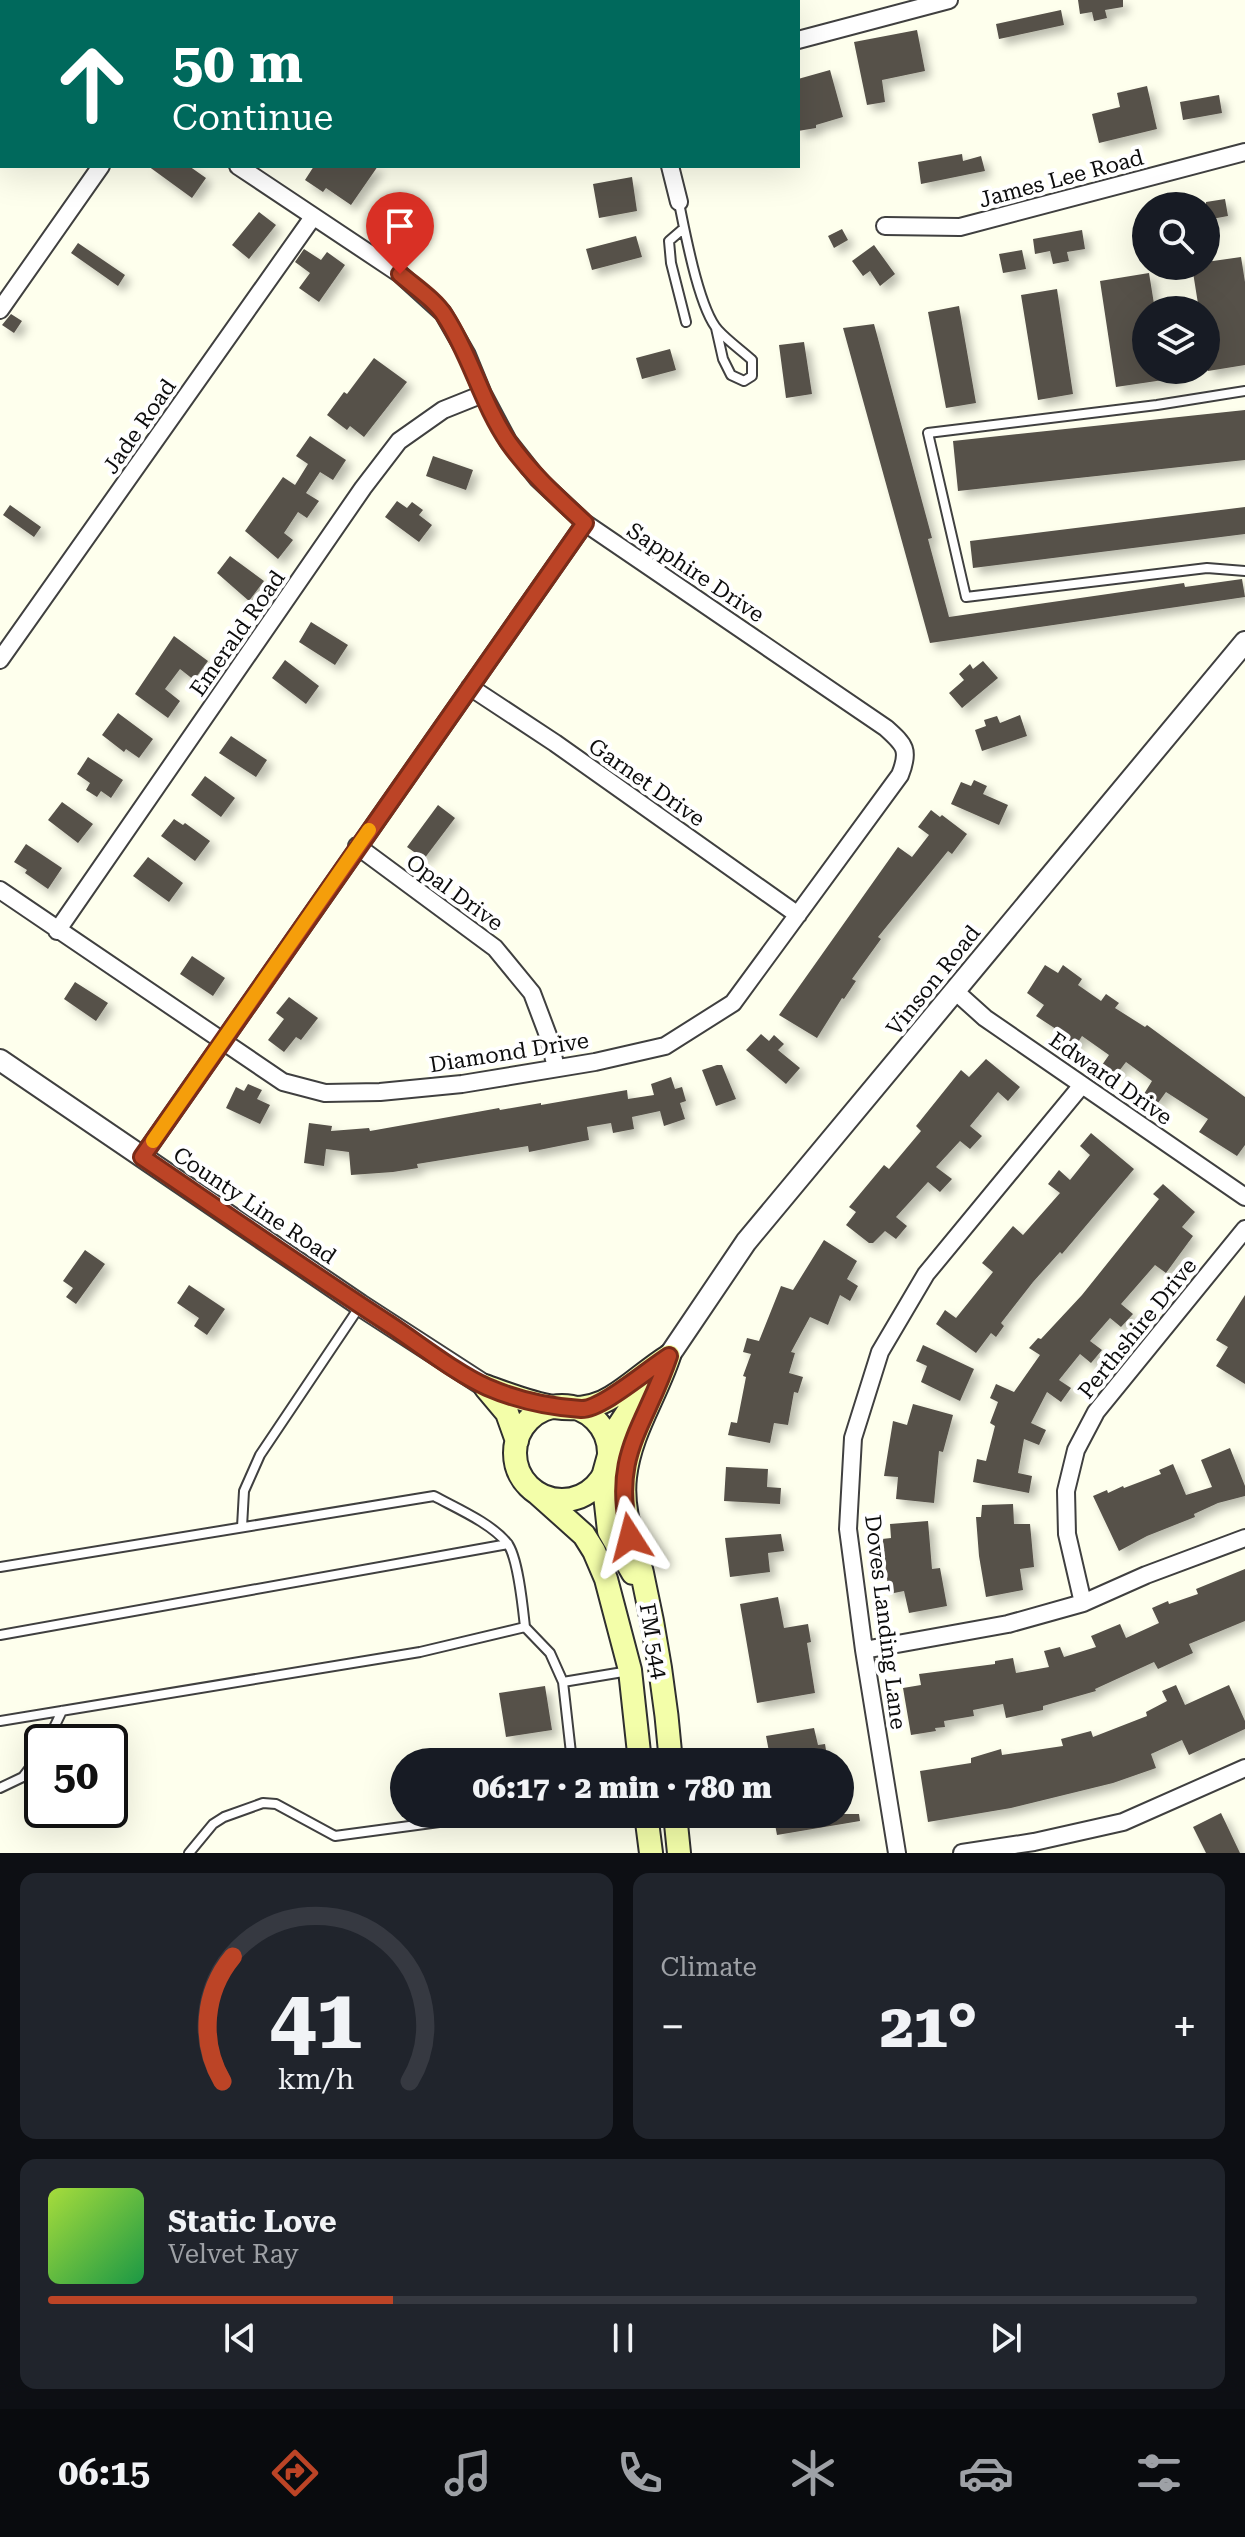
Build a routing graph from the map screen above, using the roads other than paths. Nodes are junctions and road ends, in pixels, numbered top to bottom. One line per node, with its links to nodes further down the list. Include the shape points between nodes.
1 (949, 0): 2 (street)
2 (800, 39)
3 (1245, 152): 9 (street, James Lee Road, via 960,227)
4 (100, 168): 11 (street)
5 (241, 168): 8 (street, Sapphire Drive)
6 (670, 168): 7 (street)
7 (679, 202): 10 (lane)
8 (313, 217): 15 (street, Sapphire Drive, via 400,274 443,313); 19 (street, Jade Road)
9 (885, 226)
10 (684, 228): 12 (lane, via 669,241); 13 (lane)
11 (0, 310)
12 (686, 322)
13 (716, 328): 13 (lane, via 752,360 752,376 744,381 731,375)
14 (1245, 391): 17 (lane, via 928,433 966,597 1207,568)
15 (483, 394): 16 (street, Sapphire Drive, via 515,451); 25 (street, Emerald Road, via 443,410 399,441)
16 (585, 523): 20 (street); 21 (street, Sapphire Drive)
17 (1245, 571)
18 (1242, 651): 26 (street, Vinson Road)
19 (0, 660)
20 (470, 687): 22 (street); 24 (street, Garnet Drive)
21 (886, 728): 24 (street, Diamond Drive, via 903,743 907,758 900,775)
22 (357, 846): 27 (street); 29 (street, Opal Drive, via 495,948 532,993)
23 (0, 890): 25 (street, Diamond Drive)
24 (798, 915): 29 (street, Diamond Drive, via 733,1003 701,1025 665,1046)
25 (57, 931): 27 (street, Diamond Drive)
26 (955, 991): 30 (street, Edward Drive); 35 (street, Vinson Road, via 746,1242)
27 (223, 1040): 29 (street, Diamond Drive, via 283,1082 325,1093 462,1084); 31 (street)
28 (0, 1060): 31 (street, County Line Road)
29 (556, 1068)
30 (1082, 1085): 32 (street, Edward Drive); 51 (street, Doves Landing Lane, via 926,1274 880,1352 853,1438 848,1529)
31 (142, 1157): 34 (street, County Line Road)
32 (1245, 1197)
33 (1245, 1229): 48 (street, Perthshire Drive, via 1096,1412 1076,1450 1066,1491 1067,1534)
34 (360, 1305): 36 (street, County Line Road); 43 (lane, via 260,1455 244,1491)
35 (669, 1356): 38 (main road, via 613,1397); 40 (main road, via 622,1420); 47 (main road, FM 544, via 636,1429 624,1480 625,1514)
36 (485, 1386): 37 (main road); 39 (main road, via 507,1413)
37 (550, 1407): 38 (main road); 39 (main road, via 530,1419)
38 (580, 1409): 40 (main road, via 601,1426)
39 (517, 1441): 42 (main road, via 516,1465)
40 (610, 1453): 41 (main road)
41 (603, 1477): 42 (main road, via 589,1492 571,1500); 47 (main road, via 609,1531)
42 (536, 1492): 52 (main road, FM 544, via 594,1551)
43 (242, 1527): 45 (lane, via 434,1496); 46 (lane)
44 (1245, 1538): 48 (street)
45 (508, 1544): 49 (lane); 50 (lane)
46 (0, 1567)
47 (646, 1596): 59 (main road, FM 544)
48 (1083, 1603): 51 (street, via 1008,1624)
49 (525, 1627): 53 (lane, via 550,1653); 54 (lane, via 420,1652)
50 (0, 1635)
51 (864, 1650): 69 (street, Doves Landing Lane)
52 (630, 1670): 53 (lane); 58 (main road, FM 544)
53 (563, 1682): 57 (lane)
54 (62, 1711): 55 (lane); 56 (lane)
55 (0, 1721)
56 (56, 1724)
57 (570, 1748)
58 (638, 1748)
59 (669, 1748)
60 (1245, 1768): 70 (street, via 1123,1822)
61 (24, 1776): 62 (lane)
62 (0, 1788)
63 (395, 1828): 66 (lane, via 335,1836 276,1804 263,1803 213,1824)
64 (648, 1828): 67 (main road)
65 (676, 1828): 68 (main road)
66 (189, 1853)
67 (651, 1853)
68 (679, 1853)
69 (897, 1853)
70 (962, 1853)

